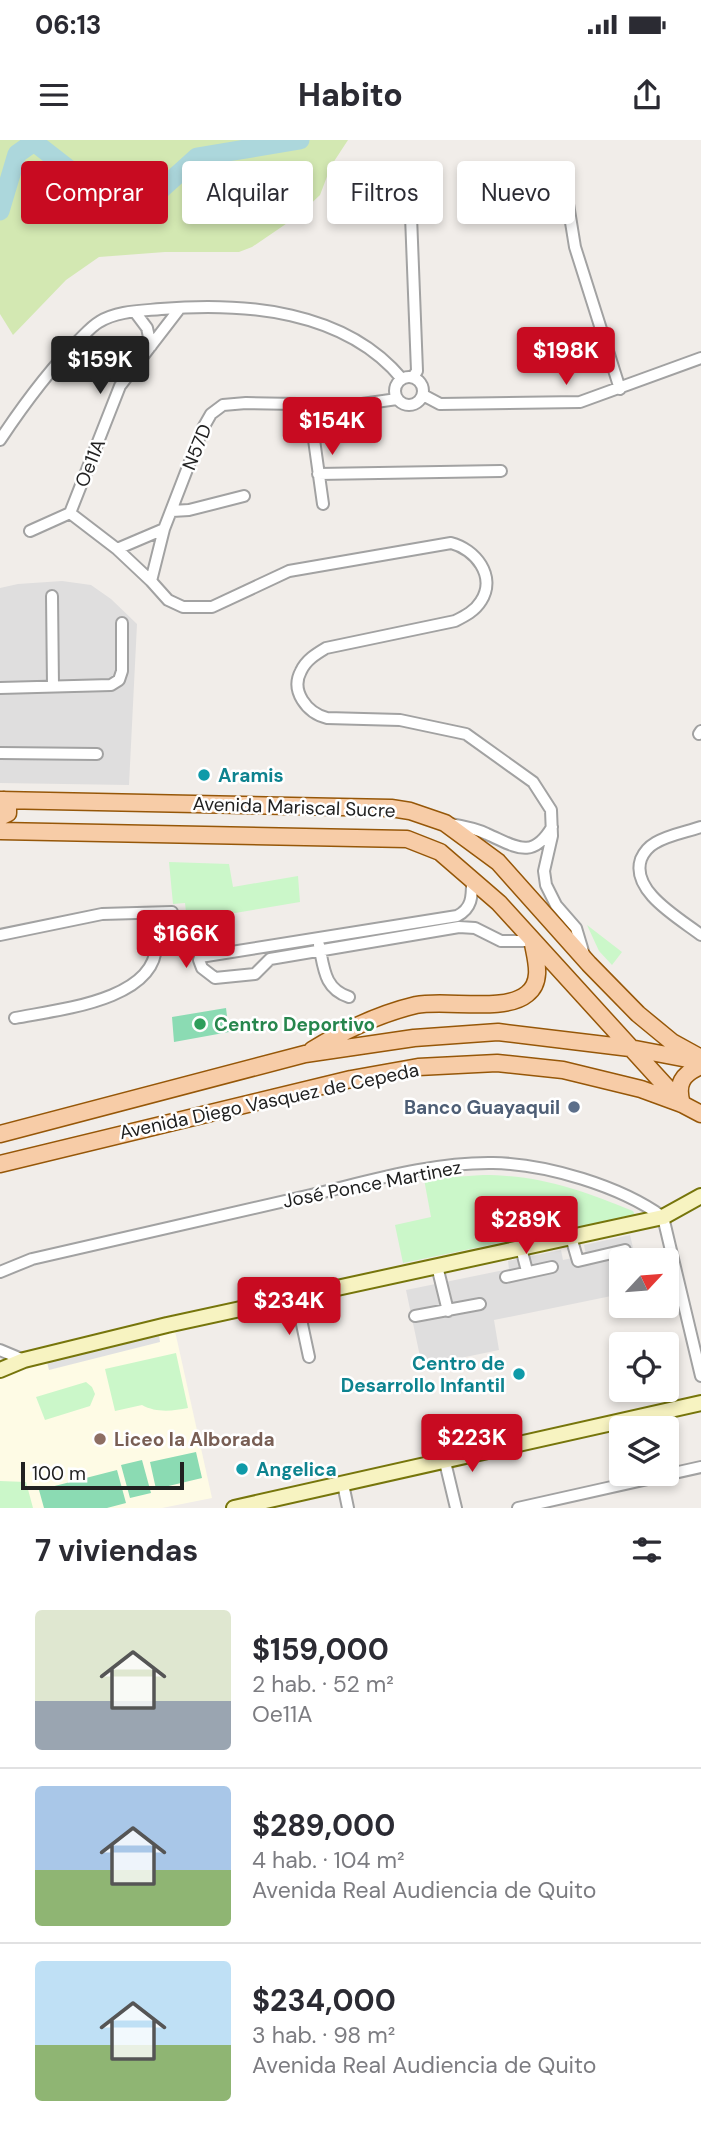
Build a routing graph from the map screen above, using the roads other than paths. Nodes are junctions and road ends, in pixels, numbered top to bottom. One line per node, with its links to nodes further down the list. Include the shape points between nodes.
1 (411, 224): 7 (street, via 417,370)
2 (571, 224): 8 (street)
3 (180, 308): 4 (street); 5 (street, Oe11A); 7 (street, via 250,309 316,323 366,346)
4 (135, 312): 5 (street, via 147,328); 12 (street, via 98,322 38,385)
5 (151, 346): 18 (street, Oe11A, via 120,386)
6 (701, 358): 8 (street)
7 (407, 378): 9 (street, via 422,384); 10 (street, via 396,388)
8 (620, 389): 9 (street, via 580,402 440,404)
9 (423, 395): 10 (street, via 411,406)
10 (397, 399): 11 (street, N57D, via 355,405)
11 (309, 404): 14 (street); 17 (street, N57D, via 223,405 211,414)
12 (0, 440)
13 (501, 471): 14 (street)
14 (318, 474): 16 (street)
15 (244, 496): 17 (street)
16 (323, 504)
17 (172, 511): 19 (street, N57D)
18 (70, 513): 20 (street, Oe11A); 21 (street)
19 (164, 529): 21 (street); 22 (street, N57D)
20 (30, 531)
21 (117, 549): 22 (street)
22 (151, 581): 32 (street, via 168,600 183,607 212,607 289,571 451,543 464,546 474,554 486,580 481,602 469,614 455,621 326,648 302,668 297,681 300,698 307,708 327,718 400,720 466,734 533,782 551,810)
23 (52, 596): 25 (street)
24 (122, 623): 25 (street, via 119,680 111,685)
25 (53, 686): 26 (street)
26 (0, 688)
27 (0, 753): 28 (street)
28 (97, 754)
29 (2, 800): 30 (main road, via 8,813); 31 (main road, Avenida Mariscal Sucre, via 391,808)
30 (0, 817)
31 (445, 823): 32 (street, via 524,849 541,843); 47 (main road, Avenida Mariscal Sucre, via 498,862)
32 (552, 827): 47 (street, via 544,871 546,886 576,928)
33 (701, 827): 40 (street, via 652,844 639,868 650,894)
34 (0, 831): 35 (main road, Avenida Mariscal Sucre, via 407,839 440,852)
35 (472, 879): 38 (street, via 472,901 466,911); 43 (main road, Avenida Mariscal Sucre)
36 (172, 912): 37 (street)
37 (148, 913): 39 (street, via 102,915); 49 (street, via 155,956 138,980 96,1002)
38 (425, 927): 41 (street); 43 (street, via 464,926 501,941)
39 (0, 935)
40 (701, 935)
41 (367, 937): 42 (street); 45 (street)
42 (318, 939): 44 (street); 45 (street)
43 (532, 941): 50 (main road, Avenida Mariscal Sucre); 51 (main road, via 537,981 519,1000 419,1004 376,1016)
44 (268, 946): 46 (street); 46 (street, via 199,960 215,978 255,974)
45 (320, 951): 46 (street); 48 (street, via 331,986)
46 (270, 959)
47 (585, 959): 52 (main road, Avenida Mariscal Sucre, via 639,1014)
48 (349, 997)
49 (15, 1018)
50 (630, 1048): 51 (main road, Avenida Diego Vasquez de Cepeda, via 498,1032 414,1038); 52 (main road, Avenida Diego Vasquez de Cepeda); 53 (main road, Avenida Mariscal Sucre)
51 (305, 1054): 55 (main road, Avenida Diego Vasquez de Cepeda)
52 (701, 1062): 53 (main road, via 681,1079)
53 (682, 1104): 54 (main road, Avenida Diego Vasquez de Cepeda); 56 (main road, Avenida Diego Vasquez de Cepeda, via 564,1070 497,1063 418,1067)
54 (701, 1114)
55 (0, 1134)
56 (0, 1164)
57 (701, 1195): 58 (main road)
58 (663, 1217): 59 (main road); 64 (street, José Ponce Martinez, via 638,1201 580,1179 517,1165 474,1164 369,1182 32,1259); 75 (street)
59 (571, 1237): 60 (main road); 61 (street, via 578,1261)
60 (521, 1248): 62 (main road); 65 (street)
61 (609, 1254)
62 (437, 1266): 67 (main road); 69 (street)
63 (552, 1267): 65 (street)
64 (0, 1272)
65 (527, 1272): 66 (street)
66 (506, 1277)
67 (296, 1296): 72 (street); 73 (main road)
68 (480, 1304): 69 (street)
69 (448, 1311): 70 (street)
70 (415, 1316)
71 (0, 1350): 73 (street)
72 (309, 1356)
73 (24, 1360): 74 (main road)
74 (0, 1370)
75 (701, 1376)
76 (701, 1403): 77 (main road)
77 (445, 1462): 79 (main road); 82 (street)
78 (701, 1467): 83 (street)
79 (343, 1484): 80 (main road); 81 (street)
80 (234, 1508)
81 (348, 1508)
82 (456, 1508)
83 (518, 1508)

